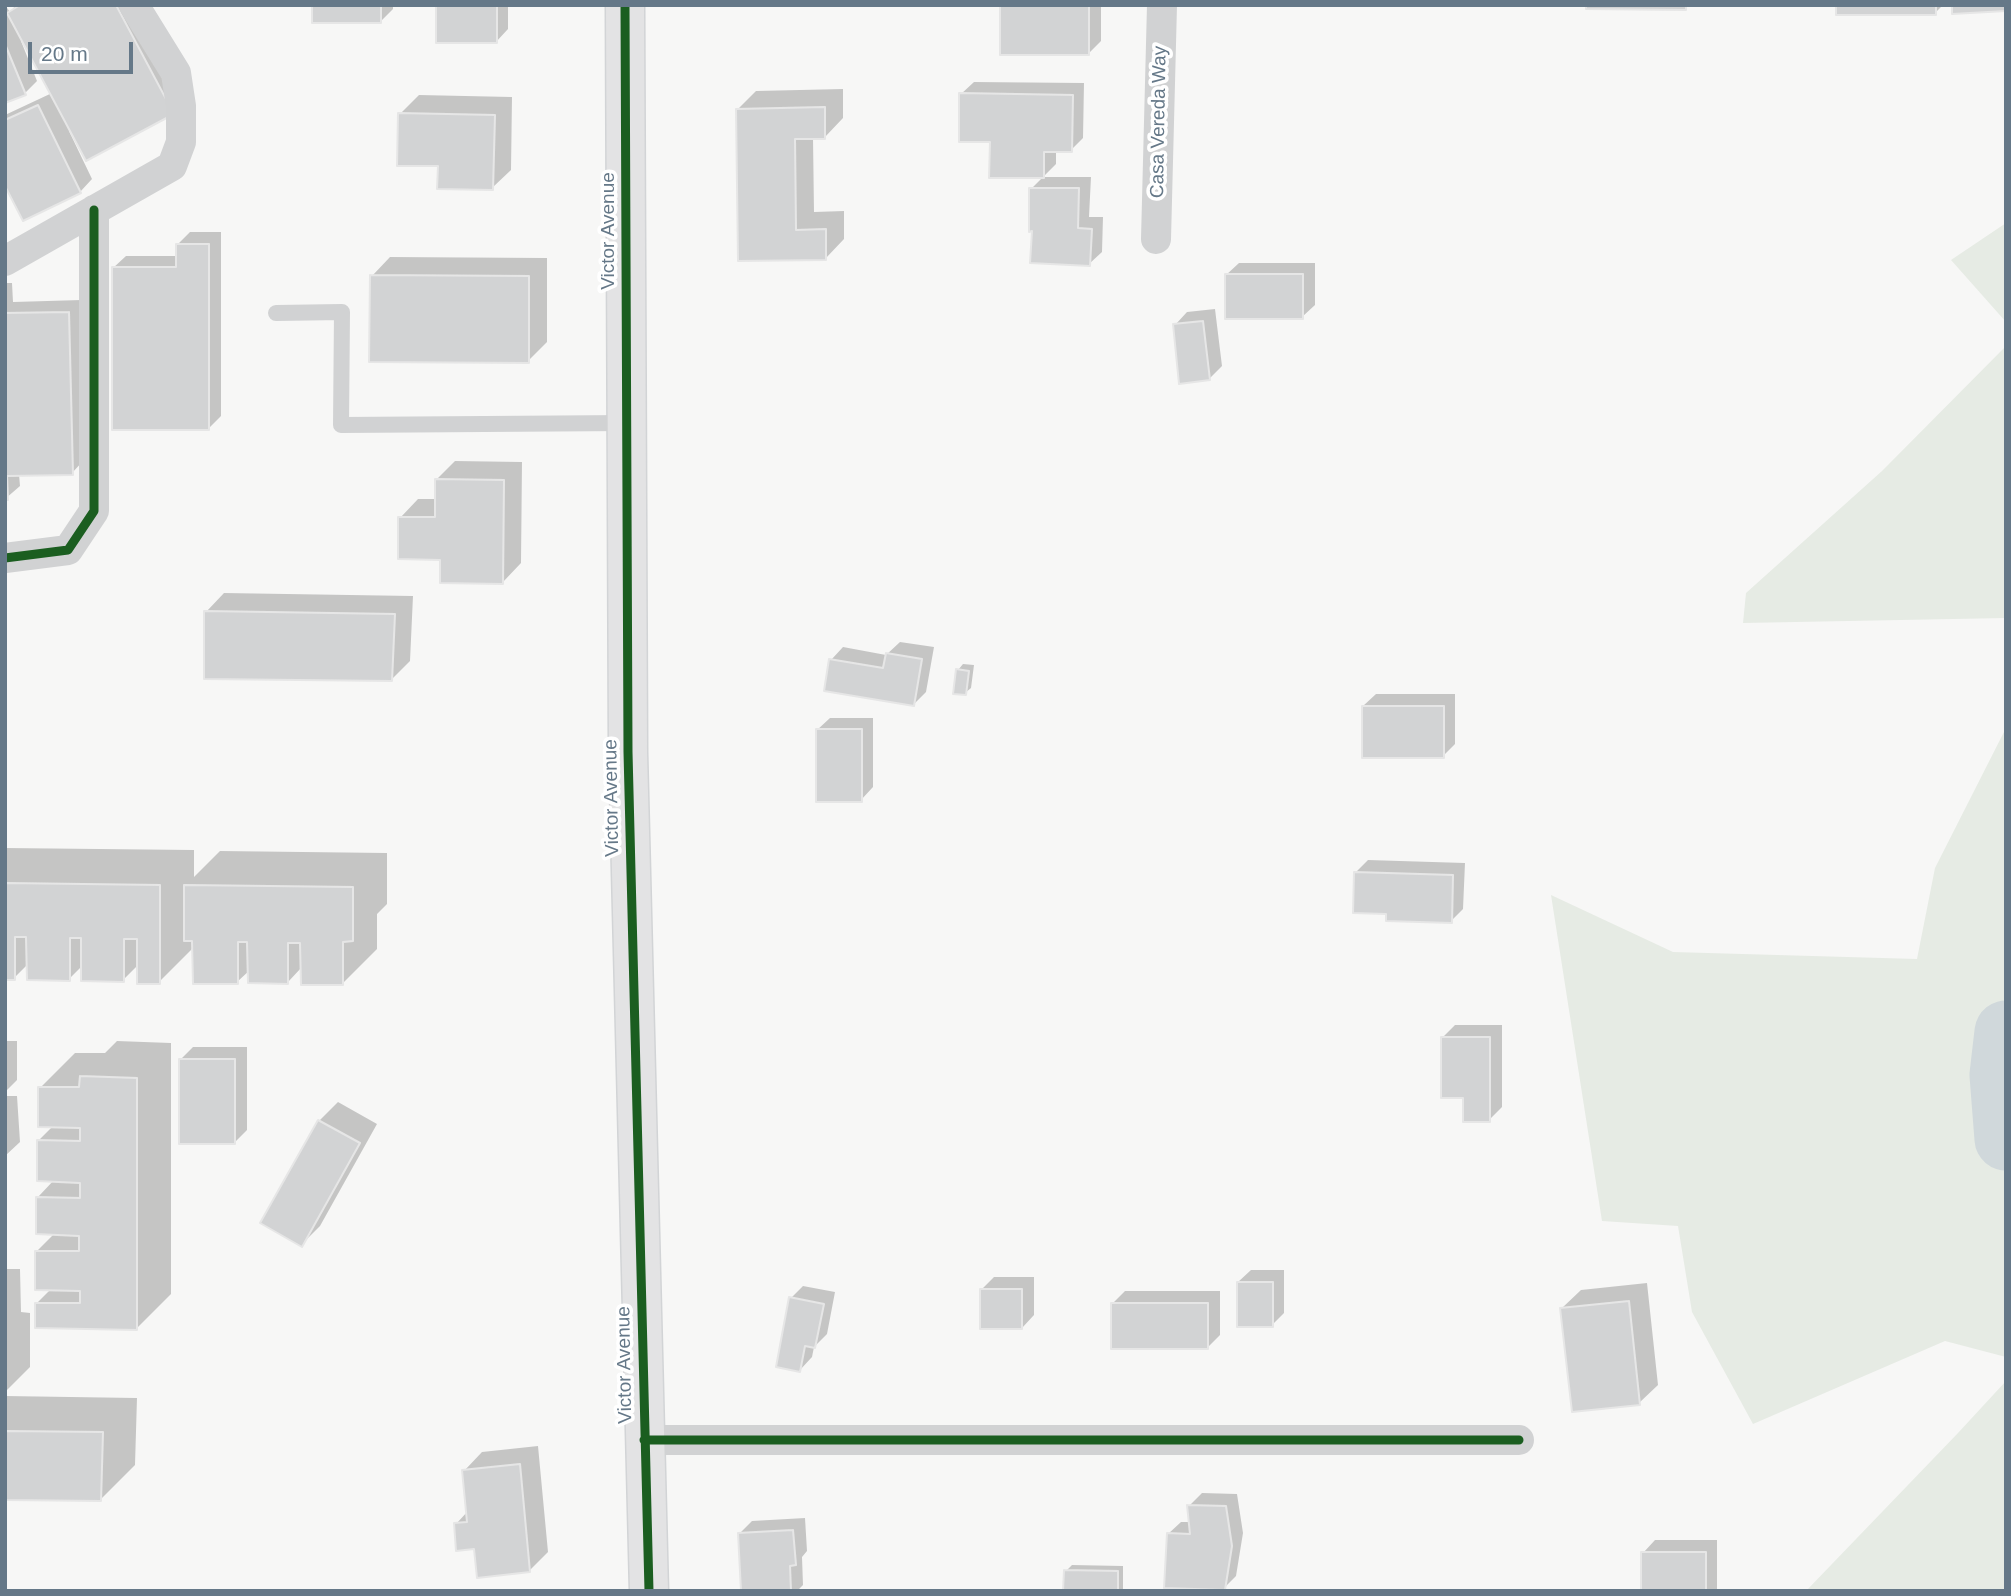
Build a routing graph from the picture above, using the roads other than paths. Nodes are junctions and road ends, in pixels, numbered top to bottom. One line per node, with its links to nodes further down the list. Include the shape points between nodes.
1 (134, 5): 4 (street, via 176,72 181,142 173,166)
2 (625, 5): 8 (main road, Victor Avenue)
3 (1162, 5): 5 (street, Casa Vereda Way)
4 (94, 210): 6 (street); 9 (street, via 93,511 68,550)
5 (1156, 239)
6 (5, 261)
7 (276, 313): 8 (lane, via 342,312 341,425)
8 (628, 423): 10 (main road, Victor Avenue, via 628,752)
9 (5, 558)
10 (645, 1440): 11 (street); 12 (main road, Victor Avenue)
11 (1519, 1440)
12 (649, 1591)

